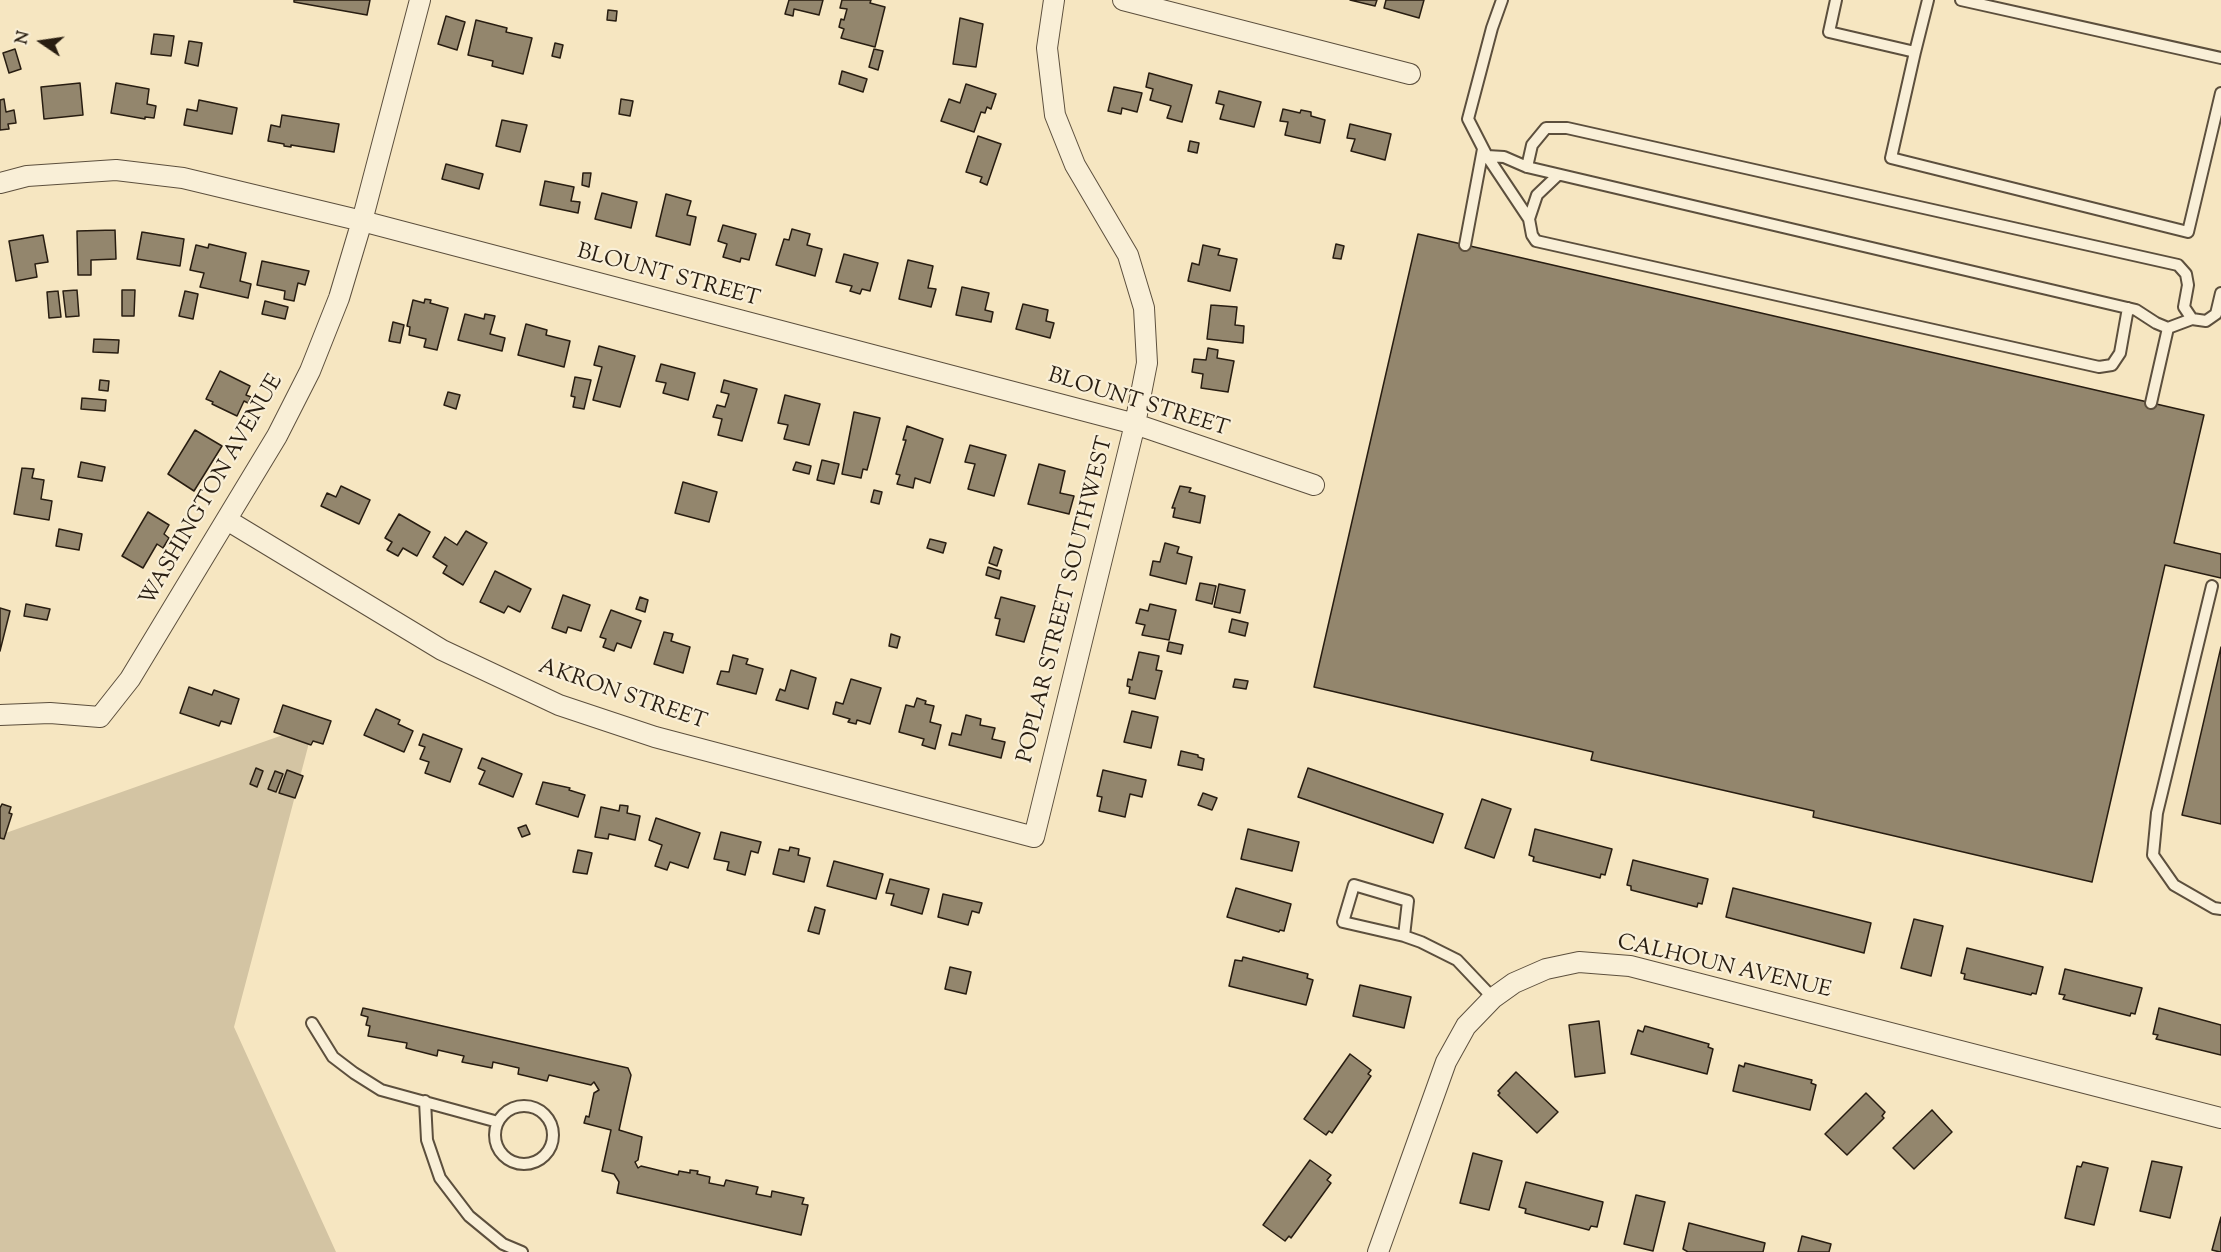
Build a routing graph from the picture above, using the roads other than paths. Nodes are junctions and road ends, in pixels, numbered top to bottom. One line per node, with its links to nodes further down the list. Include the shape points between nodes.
1 (420, 0): 17 (street, WASHINGTON AVENUE)
2 (1054, 0): 24 (street, POPLAR STREET SOUTHWEST, via 1047,48 1055,115 1075,165 1128,255 1144,308 1147,363)
3 (1123, 0): 10 (street)
4 (1503, 0): 12 (lane, via 1468,119)
5 (1836, 0): 8 (lane, via 1829,32)
6 (1928, 0): 8 (lane)
7 (1961, 0): 9 (lane)
8 (1915, 52): 11 (lane, via 1891,158 2188,232)
9 (2221, 58)
10 (1410, 74)
11 (2221, 93)
12 (1485, 152): 13 (lane); 16 (lane); 18 (lane)
13 (1527, 167): 14 (lane); 21 (lane, via 1532,145 1546,128 1567,128 2178,265 2187,274 2184,307)
14 (1558, 175): 16 (lane, via 1537,195); 20 (lane)
15 (0, 183): 17 (street, BLOUNT STREET, via 27,176 116,170 183,178)
16 (1529, 219): 20 (lane, via 1536,241 2099,367 2112,365 2120,352)
17 (362, 221): 24 (street, BLOUNT STREET); 26 (street, WASHINGTON AVENUE, via 339,298 310,371)
18 (1465, 244)
19 (2221, 292): 21 (lane, via 2216,314 2206,321)
20 (2128, 308): 22 (lane)
21 (2192, 319): 22 (lane)
22 (2168, 328): 23 (lane)
23 (2151, 403)
24 (1135, 424): 25 (street, BLOUNT STREET); 29 (street, POPLAR STREET SOUTHWEST)
25 (1314, 485)
26 (227, 520): 28 (street, WASHINGTON AVENUE, via 130,679 100,717); 29 (street, AKRON STREET, via 442,650 559,705 655,737)
27 (2212, 586): 30 (lane, via 2157,813 2153,855 2174,885)
28 (0, 715)
29 (1034, 837)
30 (2221, 909)
31 (1404, 936): 31 (lane, via 1408,901 1354,885 1343,922); 32 (lane, via 1457,960)
32 (1493, 998): 35 (street, CALHOUN AVENUE, via 1514,983 1546,969 1579,962 1630,966); 38 (street, CALHOUN AVENUE, via 1466,1026 1446,1062)
33 (312, 1023): 34 (lane, via 333,1057 354,1073 381,1090)
34 (425, 1101): 36 (lane); 37 (lane, via 427,1140 440,1178 469,1216 503,1244)
35 (2221, 1118)
36 (498, 1122): 36 (lane, via 496,1144 511,1161 533,1162 550,1148 552,1125 537,1108 515,1107)
37 (522, 1252)
38 (1378, 1252)

